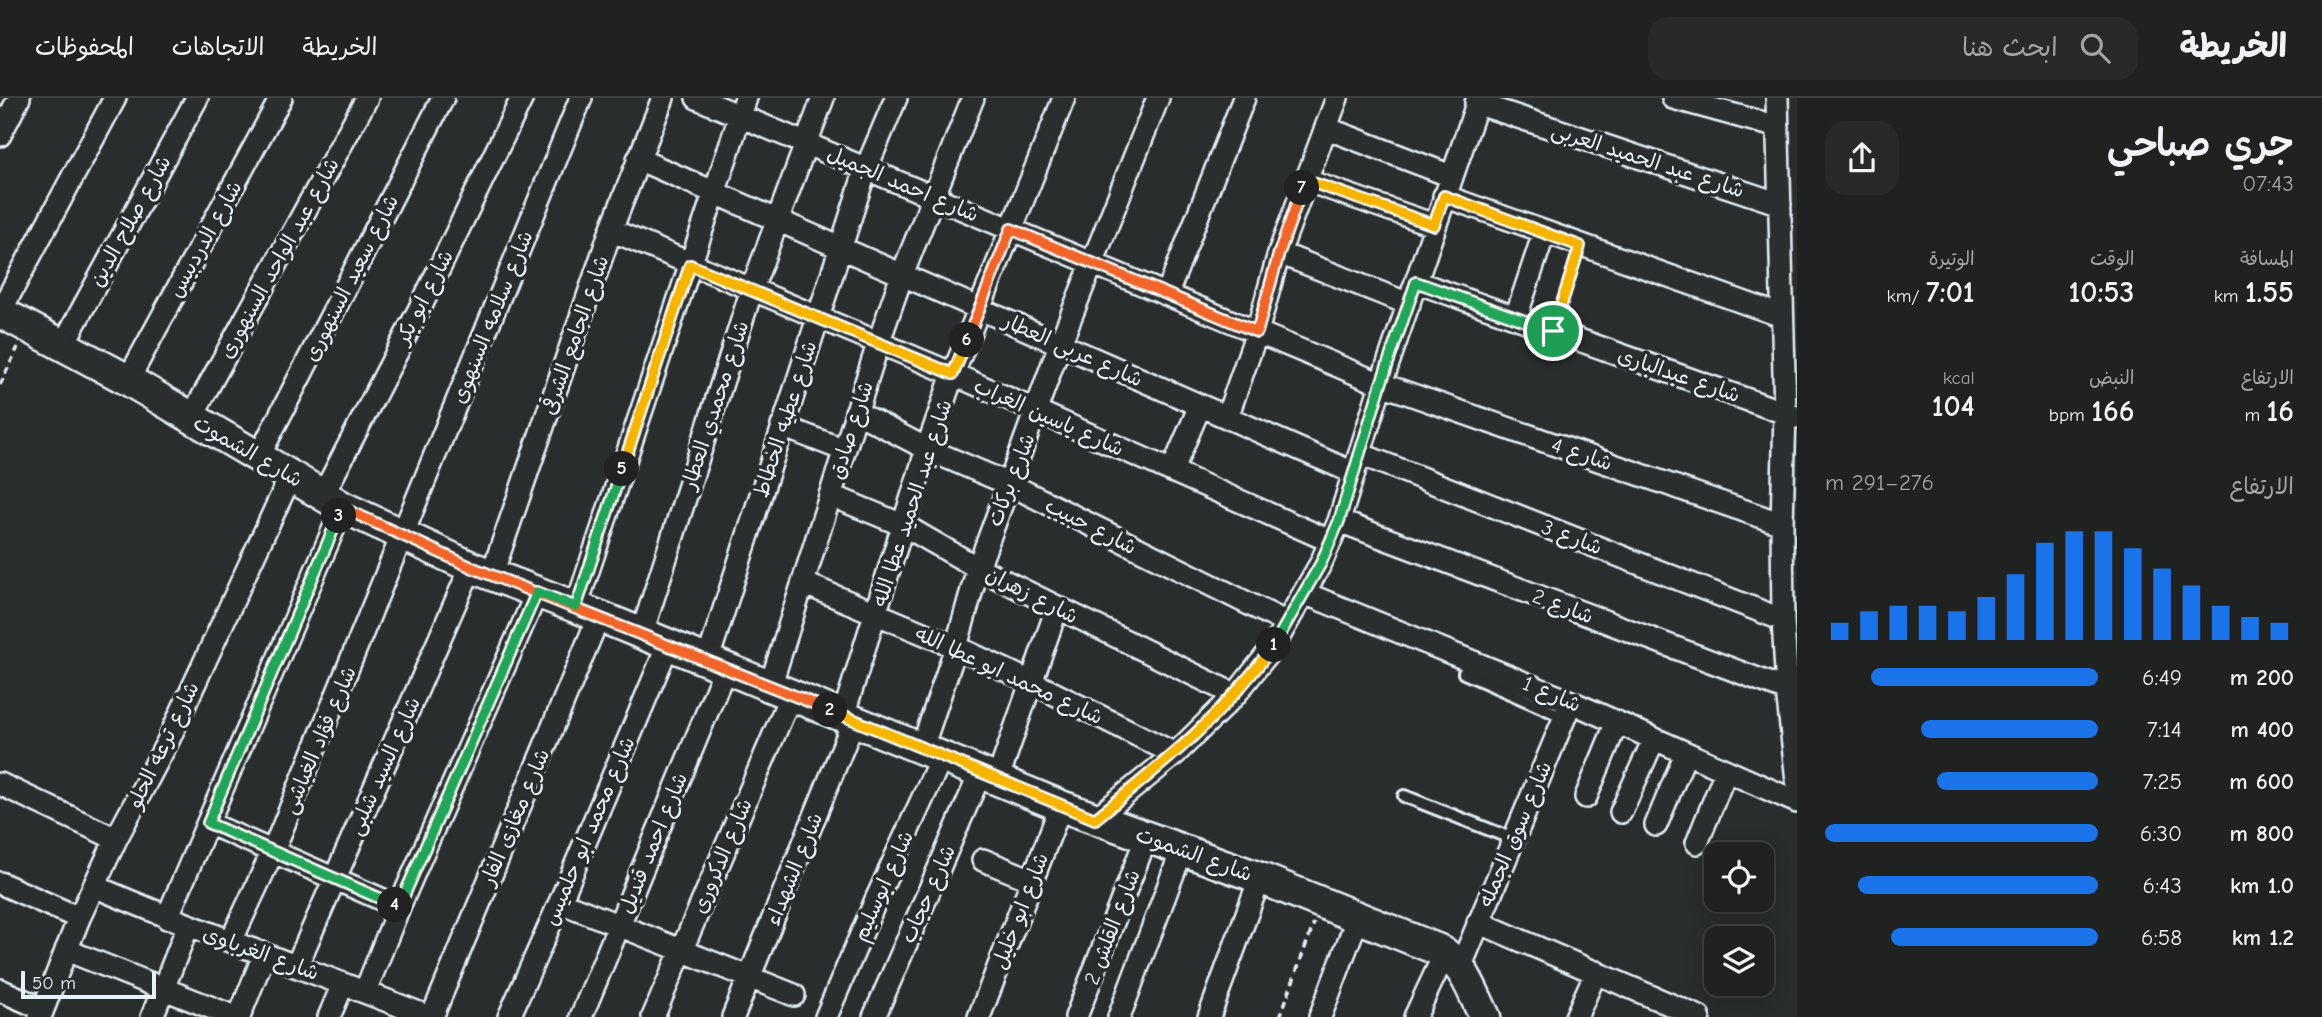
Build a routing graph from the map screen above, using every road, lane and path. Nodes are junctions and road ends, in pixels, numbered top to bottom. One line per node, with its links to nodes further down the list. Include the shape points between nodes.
1 (115, 98): 49 (street)
2 (197, 98): 57 (street, شارع صلاح الدين)
3 (281, 98): 59 (street, شارع الدردبيس)
4 (367, 98): 67 (street, شارع عبد الواحد السنهورى)
5 (443, 98): 71 (street, شارع سعيد السنهورى)
6 (522, 98): 77 (street, شارع ابو بكر)
7 (581, 98): 81 (street, شارع سلامه السنهوى)
8 (663, 98): 26 (street, شارع الجامع الشرقى)
9 (697, 98): 21 (street, شارع احمد الجميل)
10 (823, 98): 25 (street, شارع محمدي العطار)
11 (896, 98): 27 (street, شارع عطيه الخطاط)
12 (973, 98): 31 (street, شارع صادق)
13 (1063, 98): 35 (street, شارع عبد الحميد عطا الله)
14 (1158, 98): 41 (street, شارع بركات)
15 (1244, 98): 46 (street)
16 (1337, 98): 23 (street)
17 (1673, 98): 22 (street)
18 (1777, 98): 22 (street)
19 (1477, 101): 29 (street); 32 (street, شارع عبد الحميد العربى)
20 (11, 103): 24 (street)
21 (742, 107): 25 (street, شارع احمد الجميل); 30 (street, شارع مغازى الفار)
22 (1778, 127): 32 (street)
23 (1326, 128): 28 (street); 29 (street)
24 (0, 135)
25 (805, 143): 27 (street, شارع احمد الجميل); 33 (street, شارع محمدي العطار)
26 (638, 159): 30 (street, شارع عربى العطار); 36 (street, شارع الجامع الشرقى)
27 (866, 169): 31 (street, شارع احمد الجميل); 39 (street, شارع عطيه الخطاط)
28 (1305, 180): 34 (street); 40 (street)
29 (1448, 186): 34 (street); 37 (street)
30 (713, 192): 33 (street, شارع عربى العطار); 42 (street, شارع مغازى الفار)
31 (934, 197): 35 (street, شارع احمد الجميل); 43 (street, شارع صادق)
32 (1780, 204): 50 (street)
33 (778, 220): 39 (street, شارع عربى العطار); 45 (street, شارع محمدي العطار)
34 (1434, 225): 44 (street)
35 (1011, 229): 41 (street, شارع احمد الجميل); 48 (street, شارع عبد الحميد عطا الله)
36 (611, 230): 42 (street, شارع ياسين الغراب); 83 (street, شارع الجامع الشرقى)
37 (1544, 233): 38 (street); 51 (street)
38 (1580, 246): 50 (street); 53 (path)
39 (841, 248): 43 (street, شارع عربى العطار); 52 (street, شارع عطيه الخطاط)
40 (1279, 253): 47 (street); 54 (street)
41 (1093, 263): 46 (street, شارع احمد الجميل); 56 (street, شارع بركات)
42 (690, 265): 45 (street, شارع ياسين الغراب); 89 (street, شارع مغازى الفار)
43 (902, 275): 48 (street, شارع عربى العطار); 55 (street, شارع صادق)
44 (1416, 282): 47 (street); 51 (street, شارع عبدالبارى)
45 (752, 289): 52 (street, شارع ياسين الغراب); 93 (street, شارع محمدي العطار)
46 (1167, 295): 54 (street, شارع احمد الجميل)
47 (1409, 304): 60 (street)
48 (979, 309): 56 (street, شارع عربى العطار); 58 (street, شارع عبد الحميد عطا الله)
49 (7, 316): 57 (street, شارع الشموت); 61 (path)
50 (1782, 316): 65 (street)
51 (1516, 317): 53 (street, شارع عبدالبارى)
52 (818, 319): 55 (street, شارع ياسين الغراب); 68 (street, شارع عطيه الخطاط)
53 (1553, 331): 65 (street, شارع عبدالبارى)
54 (1257, 332): 60 (street, شارع احمد الجميل); 66 (street)
55 (878, 344): 58 (street, شارع ياسين الغراب); 64 (street, شارع صادق)
56 (1060, 344): 62 (street, شارع عربى العطار); 63 (street, شارع بركات)
57 (63, 345): 59 (street, شارع الشموت)
58 (953, 374): 63 (street, شارع ياسين الغراب); 69 (street, شارع عبد الحميد عطا الله)
59 (128, 380): 67 (street, شارع الشموت)
60 (1381, 384): 72 (street); 78 (street, شارع 4)
61 (0, 386)
62 (1200, 406): 66 (street, شارع عربى العطار); 73 (street)
63 (1037, 411): 73 (street, شارع ياسين الغراب); 75 (street, شارع بركات)
64 (856, 412): 69 (street, شارع حبيب); 70 (street, شارع صادق)
65 (1791, 415): 78 (street)
66 (1227, 417): 72 (street, شارع عربى العطار)
67 (191, 418): 71 (street, شارع الشموت)
68 (782, 426): 70 (street); 95 (street, شارع عطيه الخطاط)
69 (928, 449): 75 (street, شارع حبيب); 79 (street, شارع عبد الحميد عطا الله)
70 (844, 450): 76 (street, شارع صادق)
71 (258, 458): 74 (street, شارع الشموت)
72 (1357, 464): 80 (street); 91 (street, شارع 3)
73 (1172, 471): 80 (street, شارع ياسين الغراب)
74 (291, 475): 77 (street, شارع الشموت); 121 (street, شارع ترعه الحلو, via 167,741)
75 (1009, 484): 82 (street, شارع بركات); 92 (street, شارع حبيب)
76 (830, 495): 79 (street, شارع زهران); 85 (street, شارع صادق)
77 (333, 501): 81 (street, شارع الشموت); 118 (street, شارع ابو بكر)
78 (1782, 524): 84 (street)
79 (905, 526): 82 (street, شارع زهران); 90 (street, شارع عبد الحميد عطا الله)
80 (1335, 531): 87 (street); 98 (street, شارع 2)
81 (403, 537): 83 (street, شارع الشموت); 125 (street, شارع فؤاد الغباشى)
82 (978, 568): 88 (street, شارع زهران); 94 (street, شارع بركات)
83 (482, 570): 86 (street, شارع الشموت); 127 (street, شارع السيد شلبى)
84 (1790, 580): 91 (street)
85 (803, 583): 90 (street, شارع محمد ابو عطا الله); 99 (street, شارع صادق)
86 (537, 592): 89 (street, شارع الشموت); 134 (street)
87 (1304, 593): 92 (street); 101 (street, شارع 1)
88 (1057, 608): 97 (street, شارع حجاب); 100 (street, شارع زهران)
89 (587, 612): 93 (street, شارع الشموت); 160 (street, شارع مغازى الفار)
90 (876, 614): 94 (street, شارع محمد ابو عطا الله); 102 (street, شارع عبد الحميد عطا الله)
91 (1783, 620): 98 (street)
92 (1287, 623): 100 (street)
93 (655, 640): 95 (street, شارع الشموت); 132 (street, شارع محمد ابو حلميس)
94 (956, 647): 97 (street, شارع محمد ابو عطا الله); 105 (street, شارع بركات)
95 (716, 666): 99 (street, شارع الشموت); 140 (street, شارع احمد قنديل)
96 (1464, 673): 101 (lane)
97 (1031, 682): 107 (street, شارع محمد ابو عطا الله); 109 (street, شارع حجاب)
98 (1787, 690): 110 (street)
99 (780, 691): 102 (street, شارع الشموت); 143 (street, شارع الدكرورى)
100 (1235, 695): 107 (street)
101 (1568, 710): 103 (street, شارع 1); 122 (street, شارع سوق الجمله)
102 (849, 718): 105 (street, شارع الشموت); 148 (street, شارع الشهداء)
103 (1617, 722): 104 (street, شارع 1); 113 (street)
104 (1654, 739): 106 (street, شارع 1); 116 (street)
105 (932, 752): 109 (street, شارع الشموت); 165 (street, شارع ابوسليم)
106 (1686, 752): 108 (street, شارع 1); 119 (street)
107 (1175, 754): 117 (street)
108 (1726, 771): 114 (street, شارع 1); 123 (street)
109 (989, 775): 115 (street, شارع الشموت); 166 (street, شارع حجاب)
110 (1797, 781)
111 (0, 784): 121 (street)
112 (1404, 796): 122 (lane)
113 (1586, 797)
114 (1797, 802)
115 (1061, 806): 117 (street, شارع الشموت); 129 (street, شارع ابو خليل)
116 (1621, 813)
117 (1095, 819): 120 (street, شارع الشموت)
118 (208, 823): 125 (street); 137 (street, شارع ابو بكر)
119 (1656, 825)
120 (1147, 836): 124 (street, شارع الشموت); 168 (street, شارع القلش 2)
121 (116, 839): 131 (street, شارع ترعه الحلو)
122 (1513, 839): 138 (street, شارع سوق الجمله)
123 (1697, 843)
124 (1182, 850): 128 (street, شارع الشموت); 169 (street)
125 (273, 851): 127 (street); 141 (street, شارع فؤاد الغباشى)
126 (982, 860): 129 (street)
127 (334, 878): 134 (street); 146 (street, شارع السيد شلبى)
128 (1260, 878): 133 (street, شارع الشموت); 170 (street)
129 (1032, 880): 167 (street, شارع ابو خليل)
130 (0, 883): 136 (street)
131 (94, 886): 136 (street, شارع ترعه الحلو); 137 (street, شارع الغرباوى)
132 (560, 902): 140 (street); 161 (street, شارع محمد ابو حلميس)
133 (1321, 903): 135 (street, شارع الشموت); 171 (path)
134 (399, 907): 153 (street)
135 (1358, 917): 145 (street, شارع الشموت); 172 (street)
136 (79, 918): 142 (street, شارع ترعه الحلو)
137 (167, 918): 139 (street, شارع الغرباوى)
138 (1478, 922): 145 (street, شارع سوق الجمله); 147 (street)
139 (188, 926): 141 (street, شارع الغرباوى); 150 (street)
140 (618, 926): 143 (street); 162 (street, شارع احمد قنديل)
141 (231, 942): 144 (street, شارع الغرباوى)
142 (66, 950): 150 (street); 155 (street, شارع ترعه الحلو)
143 (681, 952): 148 (street); 163 (street, شارع الدكرورى)
144 (264, 955): 146 (street, شارع الغرباوى); 158 (street)
145 (1452, 960): 154 (street); 173 (street, شارع سوق الجمله)
146 (297, 965): 149 (street, شارع الغرباوى)
147 (1596, 972): 156 (street); 174 (street)
148 (749, 977): 152 (street); 164 (street, شارع الشهداء)
149 (344, 984): 153 (street, شارع الغرباوى); 159 (street)
150 (163, 988): 157 (street); 158 (street)
151 (0, 990): 155 (street)
152 (794, 995)
153 (374, 1003): 160 (street, شارع الغرباوى)
154 (1475, 1010)
155 (41, 1013)
156 (1677, 1013): 175 (street)
157 (152, 1017)
158 (237, 1017)
159 (329, 1017)
160 (430, 1017)
161 (509, 1017)
162 (581, 1017)
163 (653, 1017)
164 (733, 1017)
165 (826, 1017)
166 (874, 1017)
167 (979, 1017)
168 (1076, 1017)
169 (1119, 1017)
170 (1209, 1017)
171 (1280, 1017)
172 (1320, 1017)
173 (1415, 1017)
174 (1576, 1017)
175 (1699, 1017)

